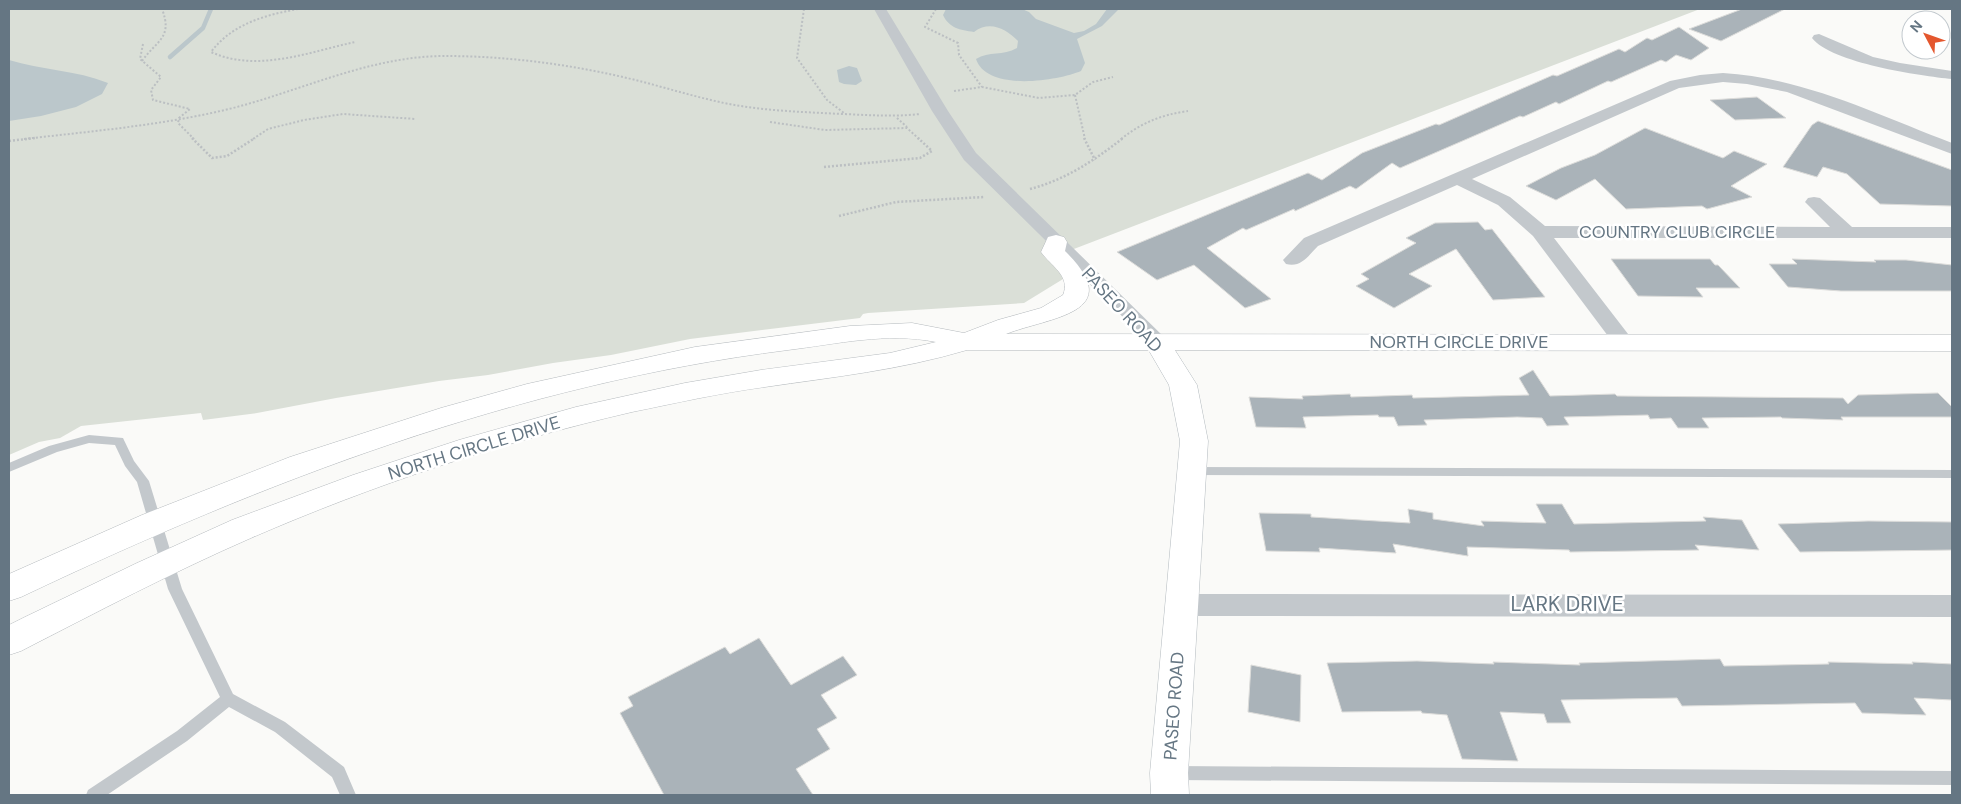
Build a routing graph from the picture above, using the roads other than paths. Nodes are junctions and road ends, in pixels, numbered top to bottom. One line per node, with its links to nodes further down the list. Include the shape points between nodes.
1 (880, 9): 10 (street, PASEO ROAD, via 940,112 970,156)
2 (1819, 38): 3 (street, via 1842,52 1873,62)
3 (1952, 75)
4 (1952, 149): 5 (street, via 1797,89 1756,80 1720,77 1675,84)
5 (1457, 178): 7 (street, via 1504,201); 11 (street, via 1311,242)
6 (1814, 202): 8 (street)
7 (1540, 232): 8 (street, COUNTRY CLUB CIRCLE); 15 (street, COUNTRY CLUB CIRCLE)
8 (1847, 233): 9 (street, COUNTRY CLUB CIRCLE)
9 (1952, 233)
10 (1056, 242): 12 (main road, via 1053,252 1078,279 1079,289 1073,299 1046,316 1008,324); 13 (street, PASEO ROAD)
11 (1293, 260)
12 (967, 342): 13 (main road, NORTH CIRCLE DRIVE); 19 (main road, NORTH CIRCLE DRIVE, via 934,333 890,331 735,347 538,388 347,446 229,490); 20 (main road, NORTH CIRCLE DRIVE, via 911,356 741,382 542,425 351,487 235,532)
13 (1157, 342): 15 (main road, NORTH CIRCLE DRIVE); 17 (main road, PASEO ROAD, via 1183,385 1194,441)
14 (1952, 342): 15 (main road, NORTH CIRCLE DRIVE)
15 (1624, 343)
16 (9, 468): 19 (lane, via 53,449 89,440 119,441 129,463 144,481)
17 (1193, 471): 18 (lane); 22 (main road, PASEO ROAD)
18 (1952, 474)
19 (155, 522): 20 (lane); 21 (main road, NORTH CIRCLE DRIVE)
20 (166, 564): 24 (main road, NORTH CIRCLE DRIVE); 25 (lane)
21 (9, 588)
22 (1181, 605): 23 (street, LARK DRIVE); 27 (main road, PASEO ROAD)
23 (1952, 606)
24 (9, 641)
25 (228, 699): 28 (lane, via 182,736); 29 (lane, via 280,727 338,772)
26 (1952, 778): 27 (lane)
27 (1170, 784)
28 (94, 795)
29 (348, 795)

